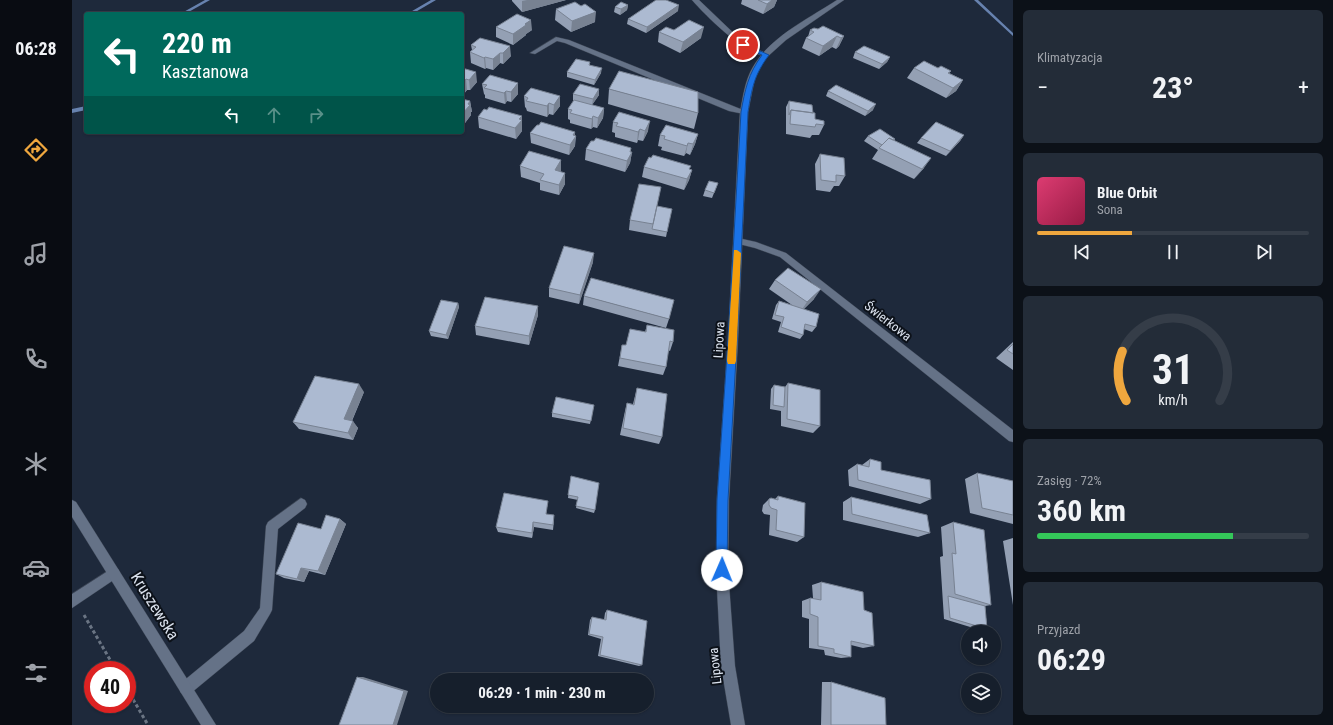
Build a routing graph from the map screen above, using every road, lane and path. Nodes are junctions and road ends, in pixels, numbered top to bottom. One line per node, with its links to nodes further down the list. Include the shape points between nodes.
1 (694, 0): 4 (street, via 743,45)
2 (841, 0): 4 (street, Lipowa, via 783,39)
3 (533, 53): 5 (street, via 556,39 567,42)
4 (766, 55): 5 (street, Lipowa, via 753,74)
5 (744, 112): 6 (street, Lipowa)
6 (738, 241): 7 (street, Świerkowa, via 783,255); 17 (street, Lipowa, via 723,500 722,570 728,666)
7 (1013, 437)
8 (301, 504): 13 (street, via 272,526 266,610 249,636)
9 (72, 506): 10 (street, Kruszewska)
10 (114, 573): 11 (street); 13 (street, Kruszewska)
11 (74, 602): 12 (path)
12 (110, 661)
13 (186, 688): 16 (street, Kruszewska)
14 (136, 704): 15 (path)
15 (148, 725)
16 (209, 725)
17 (738, 725)

